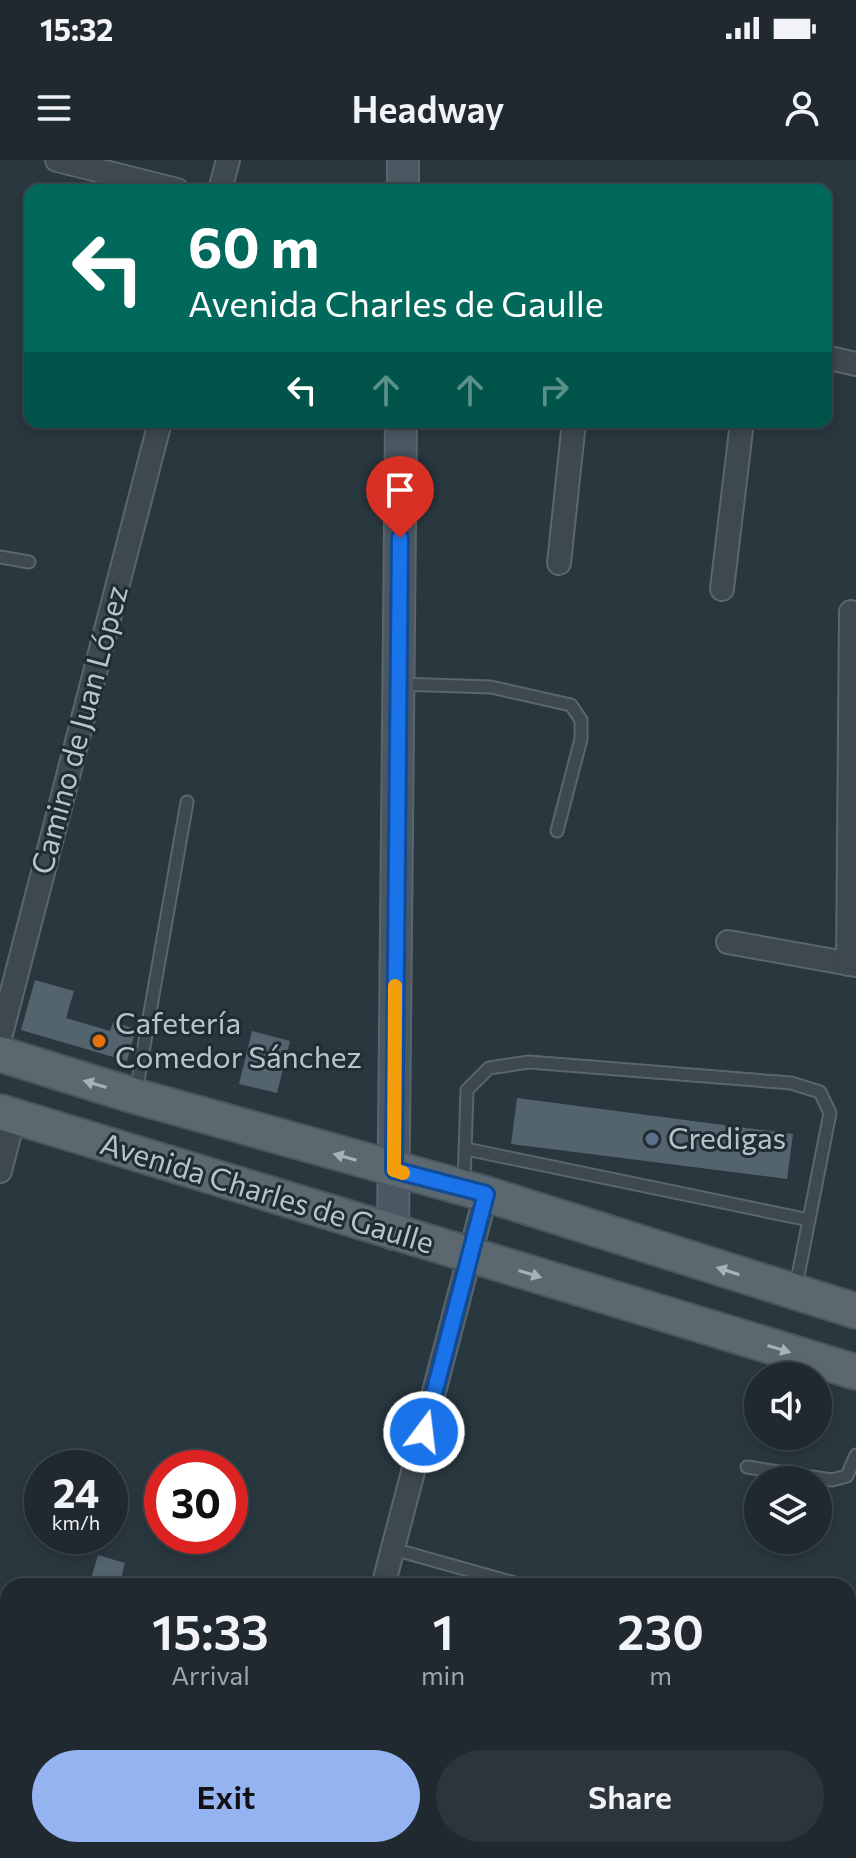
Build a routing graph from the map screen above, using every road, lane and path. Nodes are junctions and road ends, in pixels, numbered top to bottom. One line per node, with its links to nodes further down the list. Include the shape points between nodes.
1 (57, 160): 4 (street)
2 (228, 160): 5 (street)
3 (403, 160): 6 (street)
4 (153, 184)
5 (222, 184)
6 (403, 184)
7 (832, 358): 8 (street)
8 (856, 364)
9 (158, 428): 23 (street, Camino de Juan López)
10 (401, 428): 18 (street)
11 (573, 428): 15 (street)
12 (741, 428): 16 (street)
13 (0, 557): 14 (lane)
14 (29, 562)
15 (559, 563)
16 (722, 589)
17 (851, 612): 22 (street)
18 (398, 684): 20 (lane, via 491,687 571,705 581,720 581,739); 28 (street)
19 (187, 802): 25 (lane)
20 (557, 831)
21 (728, 942): 22 (street)
22 (852, 964)
23 (0, 1038)
24 (0, 1054): 25 (main road, Avenida Charles de Gaulle, one-way to 24)
25 (135, 1096): 28 (main road, Avenida Charles de Gaulle, one-way to 25)
26 (7, 1114): 29 (street); 32 (main road, Avenida Charles de Gaulle)
27 (466, 1149): 30 (lane); 31 (lane); 31 (lane, via 467,1090 489,1068 529,1062 791,1083 820,1092 830,1113)
28 (394, 1170): 30 (main road, Avenida Charles de Gaulle); 32 (street)
29 (0, 1171)
30 (475, 1191): 33 (street); 34 (main road, Avenida Charles de Gaulle, one-way to 30)
31 (809, 1220): 34 (lane)
32 (393, 1234): 33 (main road, Avenida Charles de Gaulle)
33 (471, 1256): 36 (main road, Avenida Charles de Gaulle, one-way to 36); 39 (street)
34 (795, 1292): 35 (main road, Avenida Charles de Gaulle)
35 (856, 1311)
36 (856, 1372)
37 (856, 1455): 38 (lane, via 847,1476)
38 (832, 1480)
39 (393, 1549): 40 (street); 41 (lane)
40 (385, 1578)
41 (496, 1578)

